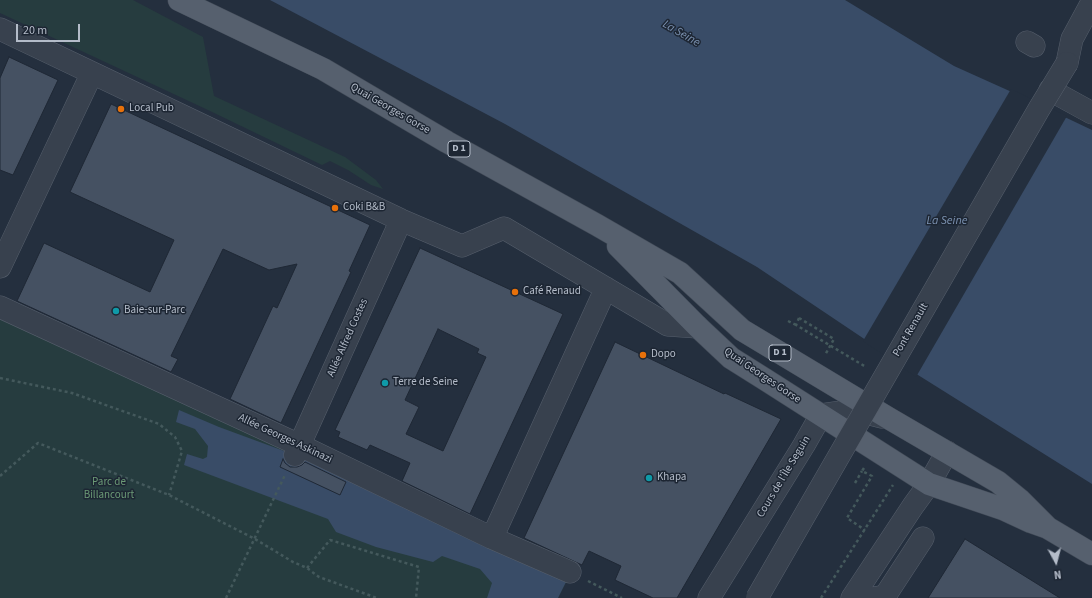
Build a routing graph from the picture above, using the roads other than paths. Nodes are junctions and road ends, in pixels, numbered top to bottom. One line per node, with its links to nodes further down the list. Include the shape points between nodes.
1 (179, 0): 10 (main road, Quai Georges Gorse / D 1, via 323,70)
2 (1092, 2): 5 (street, via 1072,39)
3 (0, 29): 6 (street)
4 (1092, 33): 5 (street)
5 (1067, 63): 7 (street, Pont Renault, bridge)
6 (92, 73): 9 (street); 11 (street)
7 (1050, 90): 8 (street); 27 (street, Pont Renault, bridge)
8 (1092, 113)
9 (401, 220): 12 (street, via 462,246 504,228); 18 (street, Allée Alfred Costes)
10 (598, 225): 14 (main road, Quai Georges Gorse / D 1); 16 (main road, Quai Georges Gorse / D 1, via 680,273 742,330)
11 (0, 267)
12 (606, 288): 14 (street, via 668,325); 21 (street)
13 (0, 307): 18 (street, Allée Georges Askinazi)
14 (698, 327): 15 (main road, Quai Georges Gorse / D 1, via 731,358)
15 (821, 415): 16 (street, via 856,410); 19 (main road, Quai Georges Gorse / D 1); 26 (street, Cours de l'Île Seguin)
16 (890, 419): 17 (main road, Quai Georges Gorse / D 1)
17 (947, 452): 19 (street); 20 (main road, Quai Georges Gorse / D 1, via 998,482)
18 (294, 457): 21 (street, Allée Georges Askinazi)
19 (929, 484): 20 (main road, Quai Georges Gorse / D 1, via 1003,509); 25 (street, via 913,506)
20 (1048, 528): 23 (main road, Quai Georges Gorse / D 1)
21 (492, 538): 24 (street, Allée Georges Askinazi)
22 (923, 538): 25 (street, via 885,596)
23 (1092, 554)
24 (570, 572)
25 (864, 596)
26 (709, 598)
27 (757, 598)

